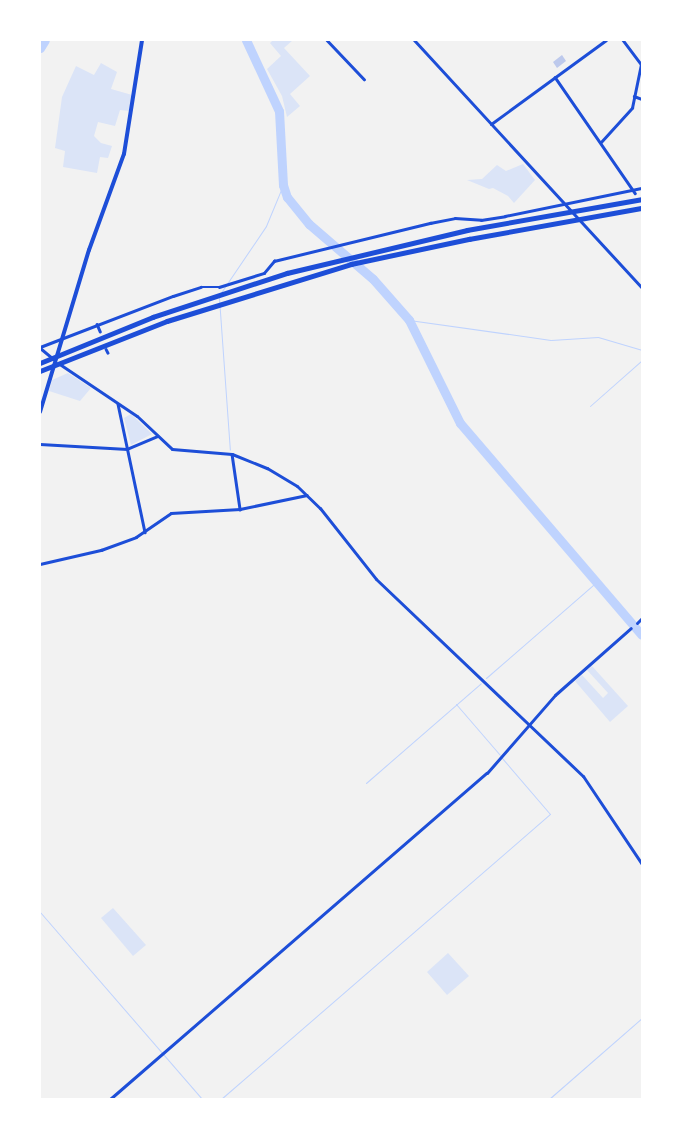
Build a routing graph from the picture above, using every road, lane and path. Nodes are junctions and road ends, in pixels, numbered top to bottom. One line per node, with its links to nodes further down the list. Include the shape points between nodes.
1 (142, 40): 21 (main road, via 126,147)
2 (327, 40): 8 (street)
3 (414, 40): 11 (street)
4 (606, 40): 7 (street)
5 (623, 40): 6 (street)
6 (641, 64): 9 (street)
7 (556, 77): 11 (street); 12 (street)
8 (364, 79)
9 (634, 96): 10 (street); 12 (street, via 629,112)
10 (642, 99)
11 (491, 124): 16 (street)
12 (601, 142): 14 (street)
13 (642, 188): 14 (street)
14 (634, 191): 16 (street)
15 (642, 199): 26 (highway, via 467,230 354,255 214,297)
16 (565, 206): 18 (street); 19 (street, via 481,220 455,218 274,261 264,274 219,287 201,287)
17 (642, 208): 27 (highway, via 351,264 216,304)
18 (642, 288)
19 (97, 324): 20 (street); 21 (street)
20 (100, 331)
21 (61, 338): 22 (street); 25 (main road)
22 (40, 348): 25 (street)
23 (106, 349): 24 (street)
24 (108, 353)
25 (55, 361): 28 (street); 29 (main road)
26 (42, 362)
27 (40, 371)
28 (118, 402): 30 (street); 32 (street)
29 (40, 412)
30 (157, 436): 32 (street); 33 (street, via 177,450)
31 (40, 444): 32 (street)
32 (127, 449): 36 (street)
33 (232, 454): 34 (street, via 289,480); 35 (street)
34 (307, 495): 35 (street); 41 (street, via 376,579)
35 (240, 509): 36 (street, via 171,513)
36 (145, 532): 37 (street, via 101,550)
37 (40, 564)
38 (642, 618): 39 (street)
39 (637, 623): 40 (street)
40 (631, 628): 41 (street, via 565,685)
41 (530, 725): 42 (street, via 583,776); 43 (street, via 487,773)
42 (642, 864)
43 (110, 1099)

